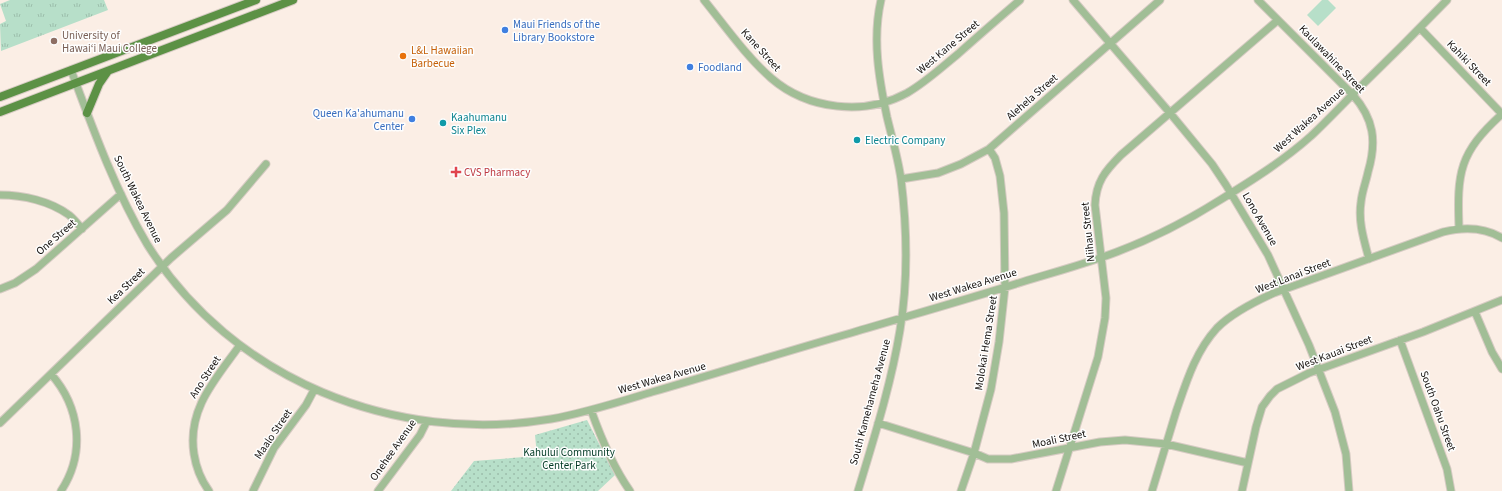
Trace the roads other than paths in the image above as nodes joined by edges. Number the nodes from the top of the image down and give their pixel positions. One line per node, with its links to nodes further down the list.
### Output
1 (256, 0): 13 (main road)
2 (293, 0): 14 (main road)
3 (704, 0): 18 (street, Kane Street)
4 (881, 0): 18 (street, South Kamehameha Avenue)
5 (1020, 0): 18 (street, West Kane Street)
6 (1073, 0): 12 (street, Lono Avenue)
7 (1160, 0): 12 (street, Alehela Street)
8 (1258, 0): 10 (street, Kaulawahine Street)
9 (1447, 0): 11 (street, West Wakea Avenue)
10 (1278, 20): 16 (street, Kaulawahine Street); 21 (street, Niihau Street)
11 (1420, 28): 16 (street, West Wakea Avenue); 22 (street, Kahiki Street)
12 (1110, 43): 21 (street, Lono Avenue); 23 (street, Alehela Street)
13 (71, 70): 15 (street, South Wakea Avenue); 17 (main road)
14 (109, 71): 15 (main road); 20 (main road)
15 (76, 83): 19 (main road); 20 (street, South Wakea Avenue)
16 (1353, 95): 26 (street, West Wakea Avenue); 33 (street, Kaulawahine Street)
17 (0, 97)
18 (884, 103): 25 (street, South Kamehameha Avenue)
19 (0, 112)
20 (87, 113): 27 (street, South Wakea Avenue)
21 (1170, 113): 26 (street, Lono Avenue); 32 (street, Niihau Street)
22 (1502, 114): 29 (street)
23 (989, 149): 25 (street, Alehela Street); 35 (street, Molokai Hema Street)
24 (266, 164): 34 (street, Kea Street)
25 (901, 179): 40 (street, South Kamehameha Avenue)
26 (1231, 193): 32 (street, West Wakea Avenue); 37 (street, Lono Avenue)
27 (121, 194): 30 (street, One Street); 34 (street, South Wakea Avenue)
28 (0, 195): 30 (street)
29 (1459, 228): 31 (street); 33 (street, West Lanai Street)
30 (82, 229): 36 (street, One Street)
31 (1502, 238)
32 (1102, 258): 35 (street, West Wakea Avenue); 52 (street, Niihau Street)
33 (1370, 259): 37 (street, West Lanai Street)
34 (162, 266): 42 (street, South Wakea Avenue); 45 (street, Kea Street)
35 (1005, 287): 40 (street, West Wakea Avenue); 53 (street, Molokai Hema Street)
36 (0, 289)
37 (1284, 290): 43 (street, Lono Avenue); 51 (street, West Lanai Street)
38 (1502, 300): 39 (street, West Kauai Street)
39 (1475, 312): 41 (street, West Kauai Street); 44 (street)
40 (901, 318): 47 (street, West Wakea Avenue); 50 (street, South Kamehameha Avenue)
41 (1400, 340): 43 (street, West Kauai Street); 66 (street, South Oahu Street)
42 (240, 345): 46 (street, South Wakea Avenue); 56 (street, Ano Street)
43 (1319, 370): 54 (street, West Kauai Street); 65 (street, Lono Avenue)
44 (1502, 370)
45 (51, 374): 49 (street, Kea Street); 55 (street)
46 (314, 390): 48 (street, South Wakea Avenue); 57 (street, Maalo Street)
47 (591, 410): 48 (street, West Wakea Avenue); 59 (street)
48 (427, 421): 58 (street, Onehee Avenue)
49 (0, 423)
50 (878, 423): 53 (street, Moali Street); 60 (street, South Kamehameha Avenue)
51 (1166, 444): 52 (street, Moali Street); 54 (street, Moali Street); 63 (street, West Lanai Street)
52 (1070, 449): 53 (street, Moali Street); 62 (street, Niihau Street)
53 (974, 453): 61 (street, Molokai Hema Street)
54 (1248, 463): 64 (street, West Kauai Street)
55 (62, 491)
56 (209, 491)
57 (253, 491)
58 (378, 491)
59 (630, 491)
60 (858, 491)
61 (961, 491)
62 (1056, 491)
63 (1152, 491)
64 (1242, 491)
65 (1349, 491)
66 (1451, 491)

